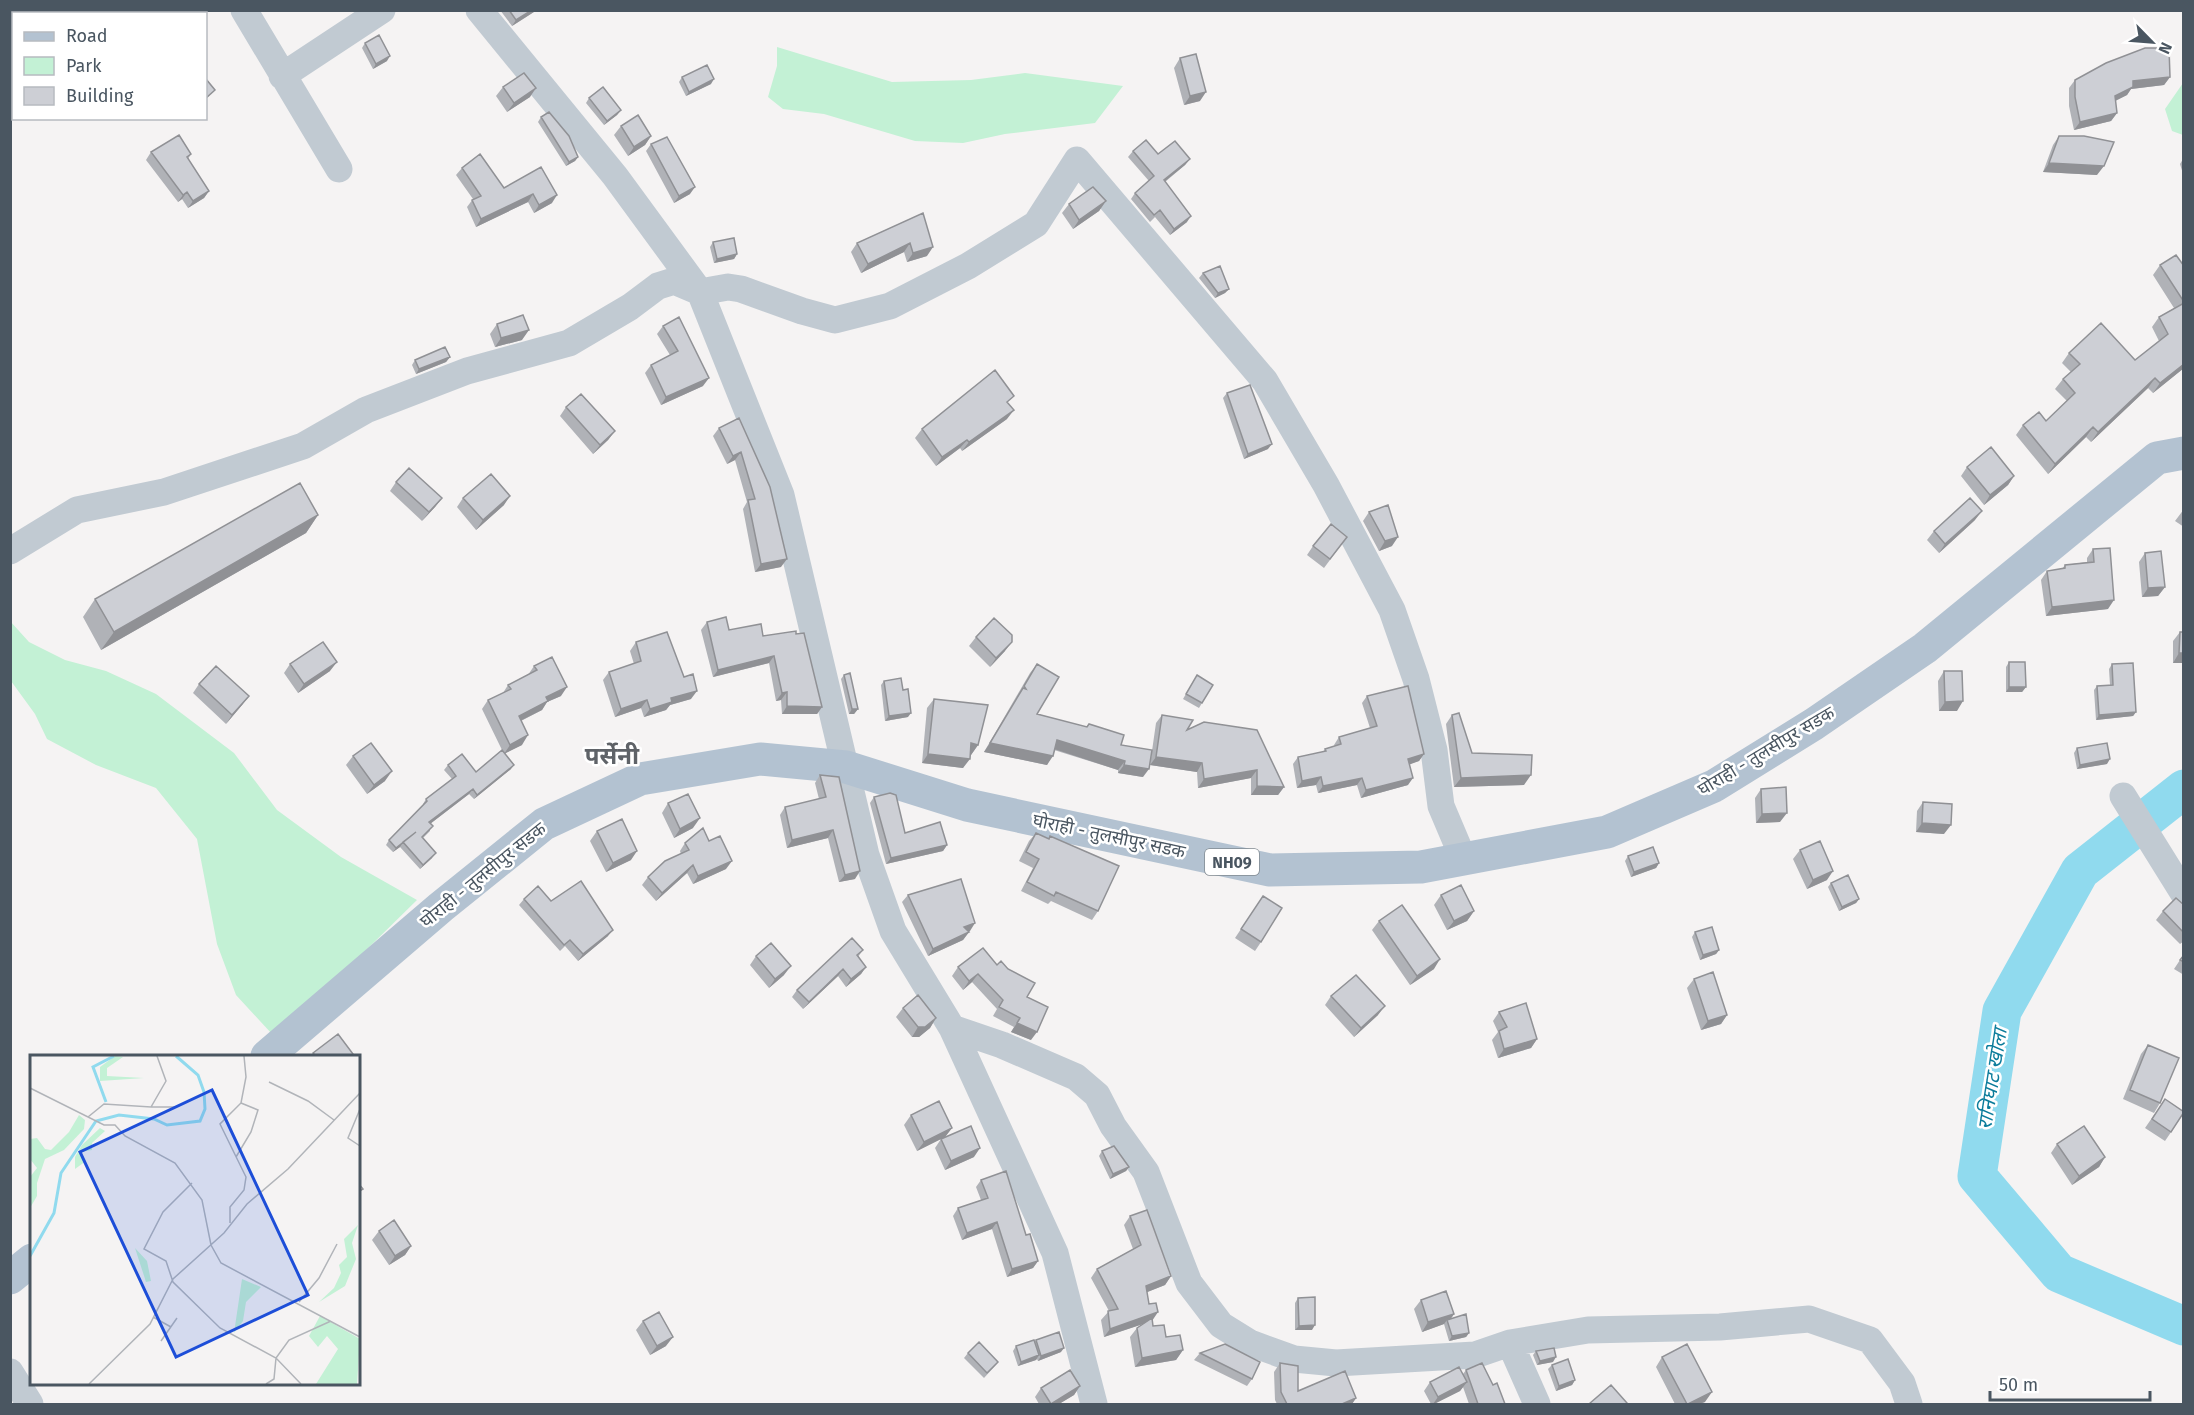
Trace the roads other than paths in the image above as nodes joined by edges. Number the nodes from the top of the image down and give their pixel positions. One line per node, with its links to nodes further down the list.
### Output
1 (244, 10): 4 (street)
2 (382, 10): 4 (street)
3 (479, 10): 6 (street)
4 (282, 76): 5 (street)
5 (339, 169)
6 (700, 292): 8 (street); 9 (street); 11 (street)
7 (2184, 453): 11 (main road, घोराही - तुलसीपुर सडक / NH09)
8 (10, 551)
9 (846, 767): 11 (main road, घोराही - तुलसीपुर सडक / NH09); 13 (street); 14 (main road, घोराही - तुलसीपुर सडक / NH09)
10 (2123, 796): 12 (street)
11 (1463, 858)
12 (2184, 894)
13 (952, 1028): 17 (street); 20 (street)
14 (268, 1055)
15 (30, 1262): 16 (main road)
16 (10, 1278)
17 (1510, 1343): 21 (street); 22 (street)
18 (10, 1372): 19 (street)
19 (30, 1404)
20 (1094, 1404)
21 (1537, 1404)
22 (1909, 1404)

